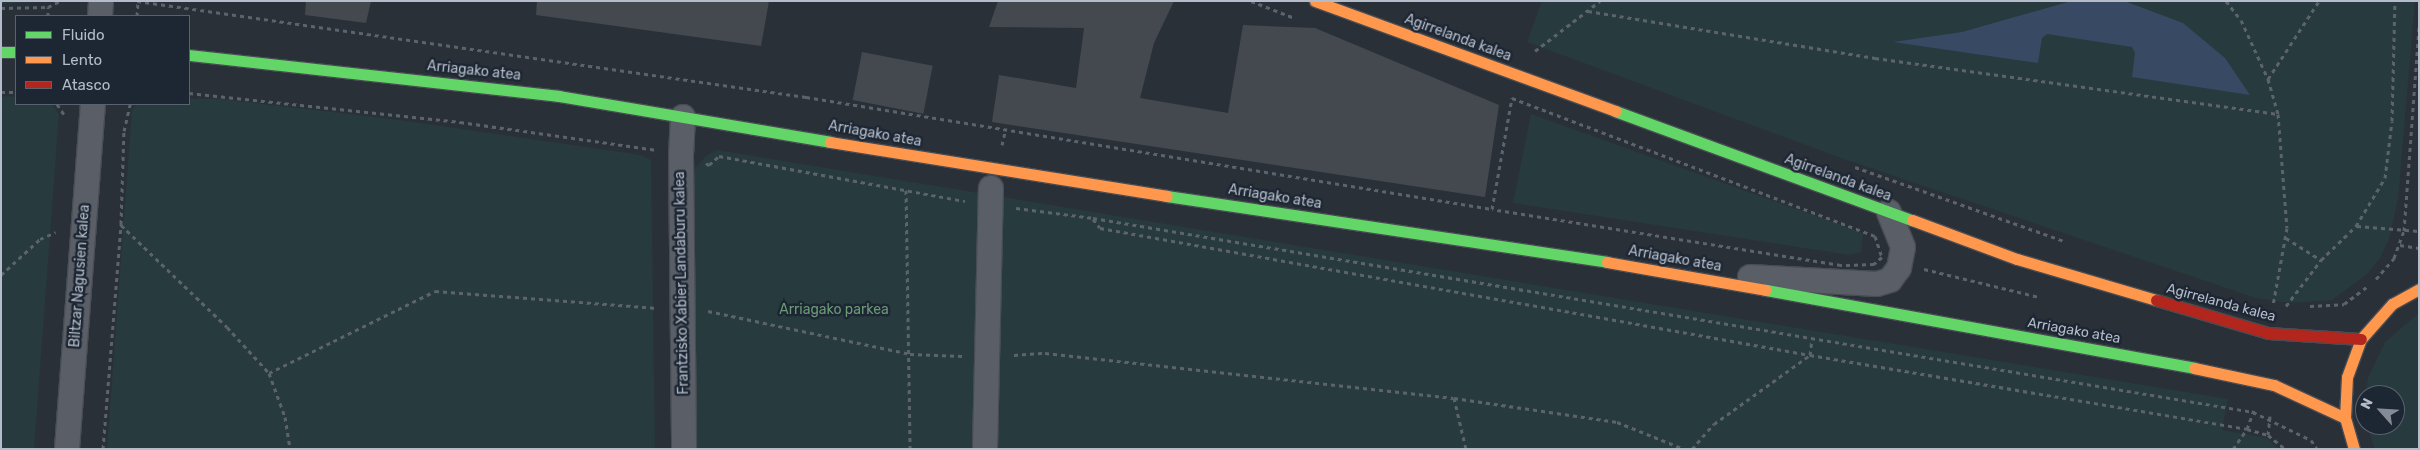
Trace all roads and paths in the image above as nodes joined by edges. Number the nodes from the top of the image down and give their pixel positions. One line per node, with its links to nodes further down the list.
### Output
1 (60, 1): 10 (path)
2 (101, 1): 13 (street)
3 (1315, 1): 19 (main road, Agirrelanda kalea)
4 (1600, 1): 11 (path)
5 (2226, 1): 20 (path)
6 (2319, 1): 20 (path)
7 (2394, 1): 38 (path)
8 (137, 2): 14 (path); 33 (path)
9 (1, 8): 10 (path)
10 (48, 8): 12 (path)
11 (1588, 11): 19 (path); 27 (path)
12 (48, 15)
13 (100, 15)
14 (137, 15)
15 (2419, 26): 39 (path)
16 (1, 52): 17 (main road)
17 (15, 52)
18 (190, 55): 28 (main road, Arriagako atea)
19 (1521, 78): 35 (main road, Agirrelanda kalea)
20 (2268, 79): 27 (path)
21 (1, 92): 22 (path)
22 (15, 92)
23 (190, 93): 30 (path)
24 (58, 105): 29 (path)
25 (93, 105): 68 (street, Biltzar Nagusien kalea)
26 (130, 105): 37 (path)
27 (2278, 114): 42 (path)
28 (683, 117): 30 (street, Frantzisko Xabier Landaburu kalea); 48 (main road, Arriagako atea)
29 (70, 124)
30 (681, 154): 31 (path); 71 (street, Frantzisko Xabier Landaburu kalea)
31 (906, 190): 32 (path); 59 (path)
32 (990, 196): 36 (path); 61 (street)
33 (1492, 209): 45 (path); 47 (path)
34 (1088, 210): 36 (path)
35 (1889, 212): 48 (street); 56 (main road, Agirrelanda kalea)
36 (1093, 218): 57 (path); 60 (path)
37 (121, 224): 62 (path); 69 (path)
38 (2356, 226): 39 (path); 46 (path)
39 (2404, 230): 40 (path); 43 (path)
40 (2419, 231)
41 (56, 232): 49 (path)
42 (2286, 238): 46 (path); 52 (path)
43 (2400, 245): 44 (path); 51 (path)
44 (2419, 248)
45 (1882, 257)
46 (2321, 260): 52 (path)
47 (1841, 265)
48 (1670, 273): 63 (main road, Arriagako atea)
49 (1, 275)
50 (2416, 285): 58 (main road)
51 (2304, 306)
52 (2285, 307): 53 (path); 56 (path)
53 (2294, 307)
54 (660, 309): 62 (path)
55 (702, 310): 59 (path)
56 (2282, 334): 58 (main road, Agirrelanda kalea)
57 (1812, 338): 60 (path); 65 (path)
58 (2361, 339): 66 (main road)
59 (910, 354): 61 (path); 72 (path)
60 (1810, 355): 67 (path); 76 (path)
61 (985, 357): 64 (path); 73 (street)
62 (268, 373): 70 (path)
63 (2274, 385): 65 (path); 66 (main road, Arriagako atea)
64 (1454, 398): 74 (path); 75 (path)
65 (2270, 418): 67 (path); 78 (path)
66 (2345, 418): 79 (main road)
67 (2268, 435): 77 (path)
68 (67, 449)
69 (103, 449)
70 (290, 449)
71 (684, 449)
72 (910, 449)
73 (986, 449)
74 (1466, 449)
75 (1684, 449)
76 (1692, 449)
77 (2285, 449)
78 (2317, 449)
79 (2354, 449)

